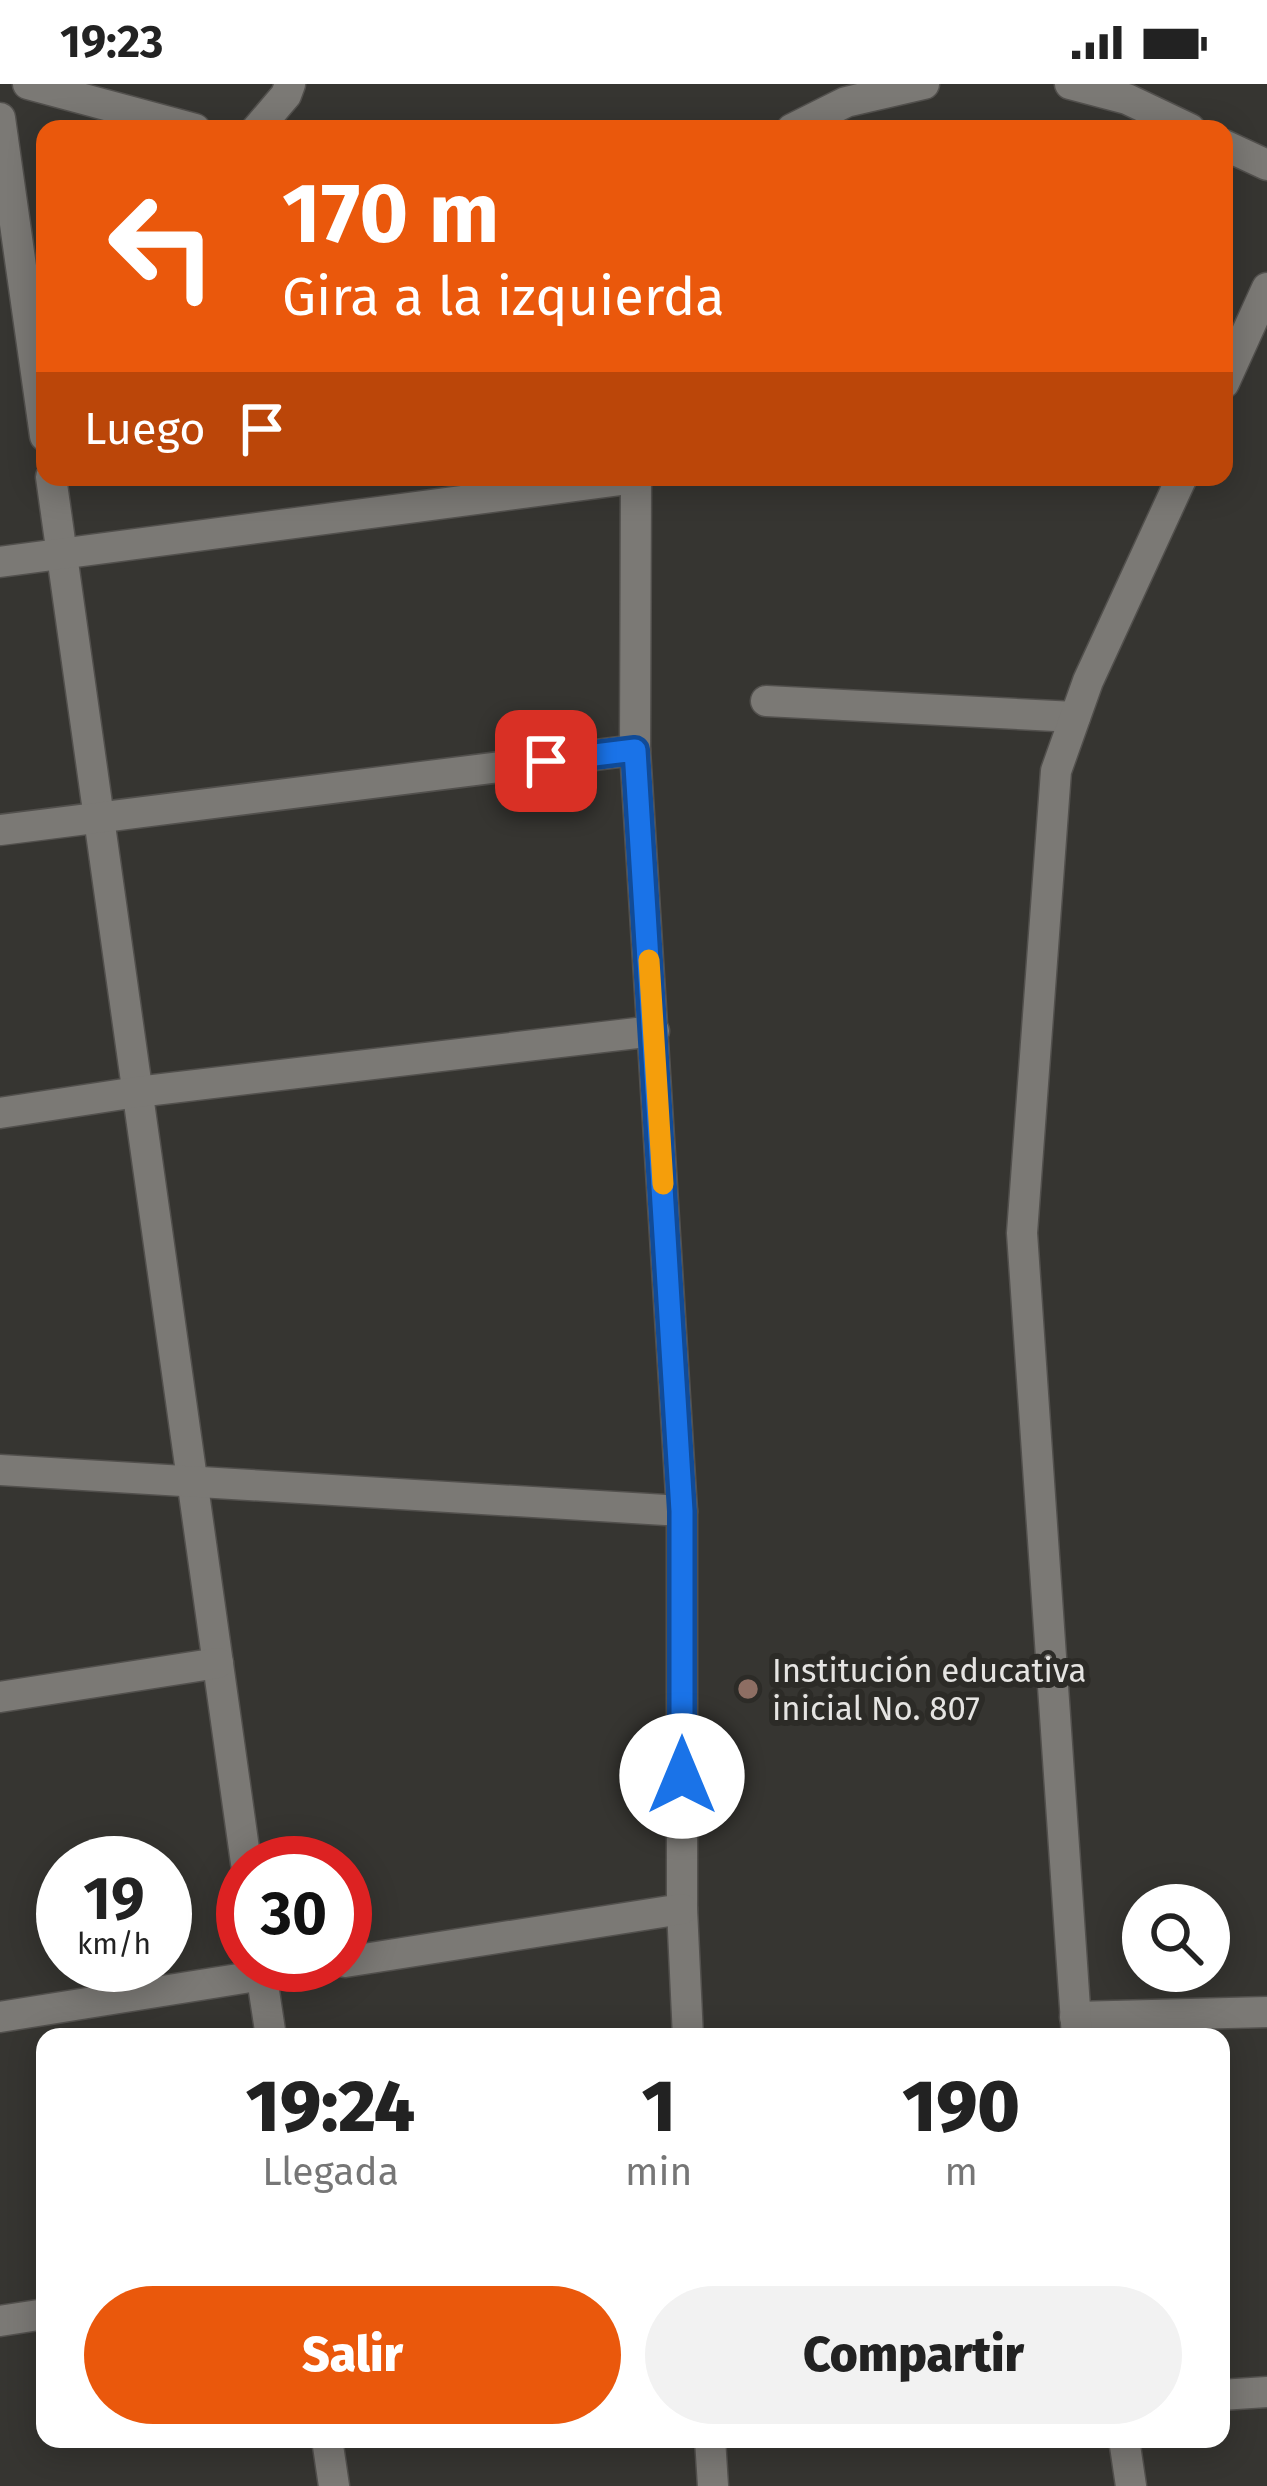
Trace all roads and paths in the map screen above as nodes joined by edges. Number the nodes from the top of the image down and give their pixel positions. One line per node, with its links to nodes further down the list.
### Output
1 (28, 84): 6 (street)
2 (290, 84): 7 (street)
3 (924, 84): 8 (street)
4 (1070, 84): 9 (street)
5 (0, 118): 12 (street)
6 (162, 120)
7 (264, 120)
8 (810, 120)
9 (1171, 120)
10 (1233, 149): 11 (street)
11 (1267, 166)
12 (23, 287): 15 (street)
13 (1267, 288): 14 (street)
14 (1233, 363)
15 (36, 375)
16 (52, 486): 20 (street)
17 (569, 486): 20 (street)
18 (636, 486): 24 (street)
19 (1178, 486): 23 (street)
20 (62, 554): 21 (street); 25 (street)
21 (0, 562)
22 (766, 701): 23 (street)
23 (1075, 718): 42 (street)
24 (635, 750): 25 (street); 27 (street)
25 (98, 816): 26 (street); 28 (street)
26 (0, 830)
27 (654, 1031): 28 (street); 32 (street)
28 (137, 1092): 29 (street); 31 (street)
29 (0, 1113)
30 (0, 1470): 31 (street)
31 (192, 1482): 32 (street); 33 (street)
32 (682, 1511): 36 (street)
33 (218, 1663): 34 (street); 35 (street)
34 (0, 1696)
35 (242, 1836)
36 (682, 1909): 37 (street); 44 (street)
37 (372, 1958)
38 (216, 1978): 41 (street)
39 (264, 1992): 43 (street)
40 (1267, 2012): 42 (street)
41 (0, 2017)
42 (1076, 2027)
43 (270, 2028)
44 (688, 2028)
45 (36, 2315): 46 (street)
46 (0, 2321)
47 (1267, 2392): 48 (street)
48 (1230, 2394)
49 (328, 2448): 52 (street)
50 (711, 2448): 53 (street)
51 (1125, 2448): 54 (street)
52 (334, 2486)
53 (713, 2486)
54 (1131, 2486)

